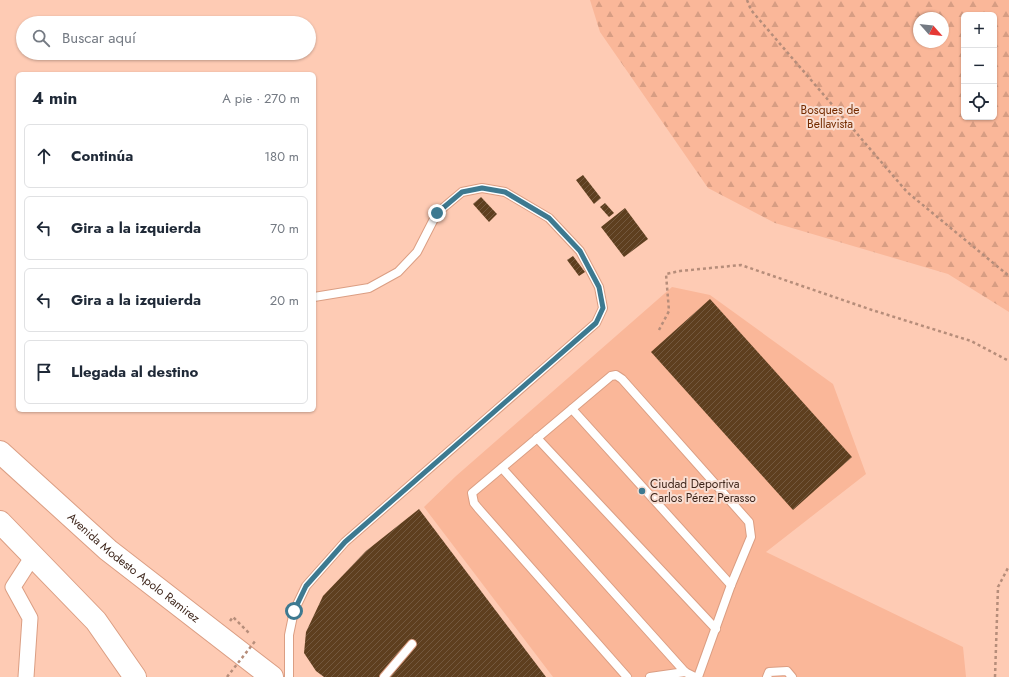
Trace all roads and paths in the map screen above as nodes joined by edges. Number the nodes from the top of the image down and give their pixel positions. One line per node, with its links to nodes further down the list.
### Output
1 (747, 0): 2 (path)
2 (1009, 276)
3 (316, 296): 22 (lane)
4 (659, 330): 5 (path)
5 (1009, 361)
6 (572, 409): 7 (lane); 13 (lane); 13 (lane)
7 (537, 438): 9 (lane); 15 (lane)
8 (0, 452): 21 (main road, Avenida Modesto Apolo Ramirez)
9 (502, 468): 17 (lane); 24 (lane)
10 (0, 522): 11 (main road)
11 (33, 556): 18 (street); 19 (main road)
12 (1009, 566): 30 (path)
13 (731, 585): 15 (lane)
14 (233, 617): 20 (path, bridge)
15 (716, 629): 27 (lane)
16 (412, 644): 23 (lane)
17 (685, 672): 25 (lane); 26 (lane)
18 (26, 677)
19 (135, 677)
20 (227, 677)
21 (272, 677)
22 (289, 677)
23 (384, 677)
24 (627, 677)
25 (650, 677)
26 (694, 677)
27 (698, 677)
28 (767, 677): 29 (lane)
29 (792, 677)
30 (995, 677)

